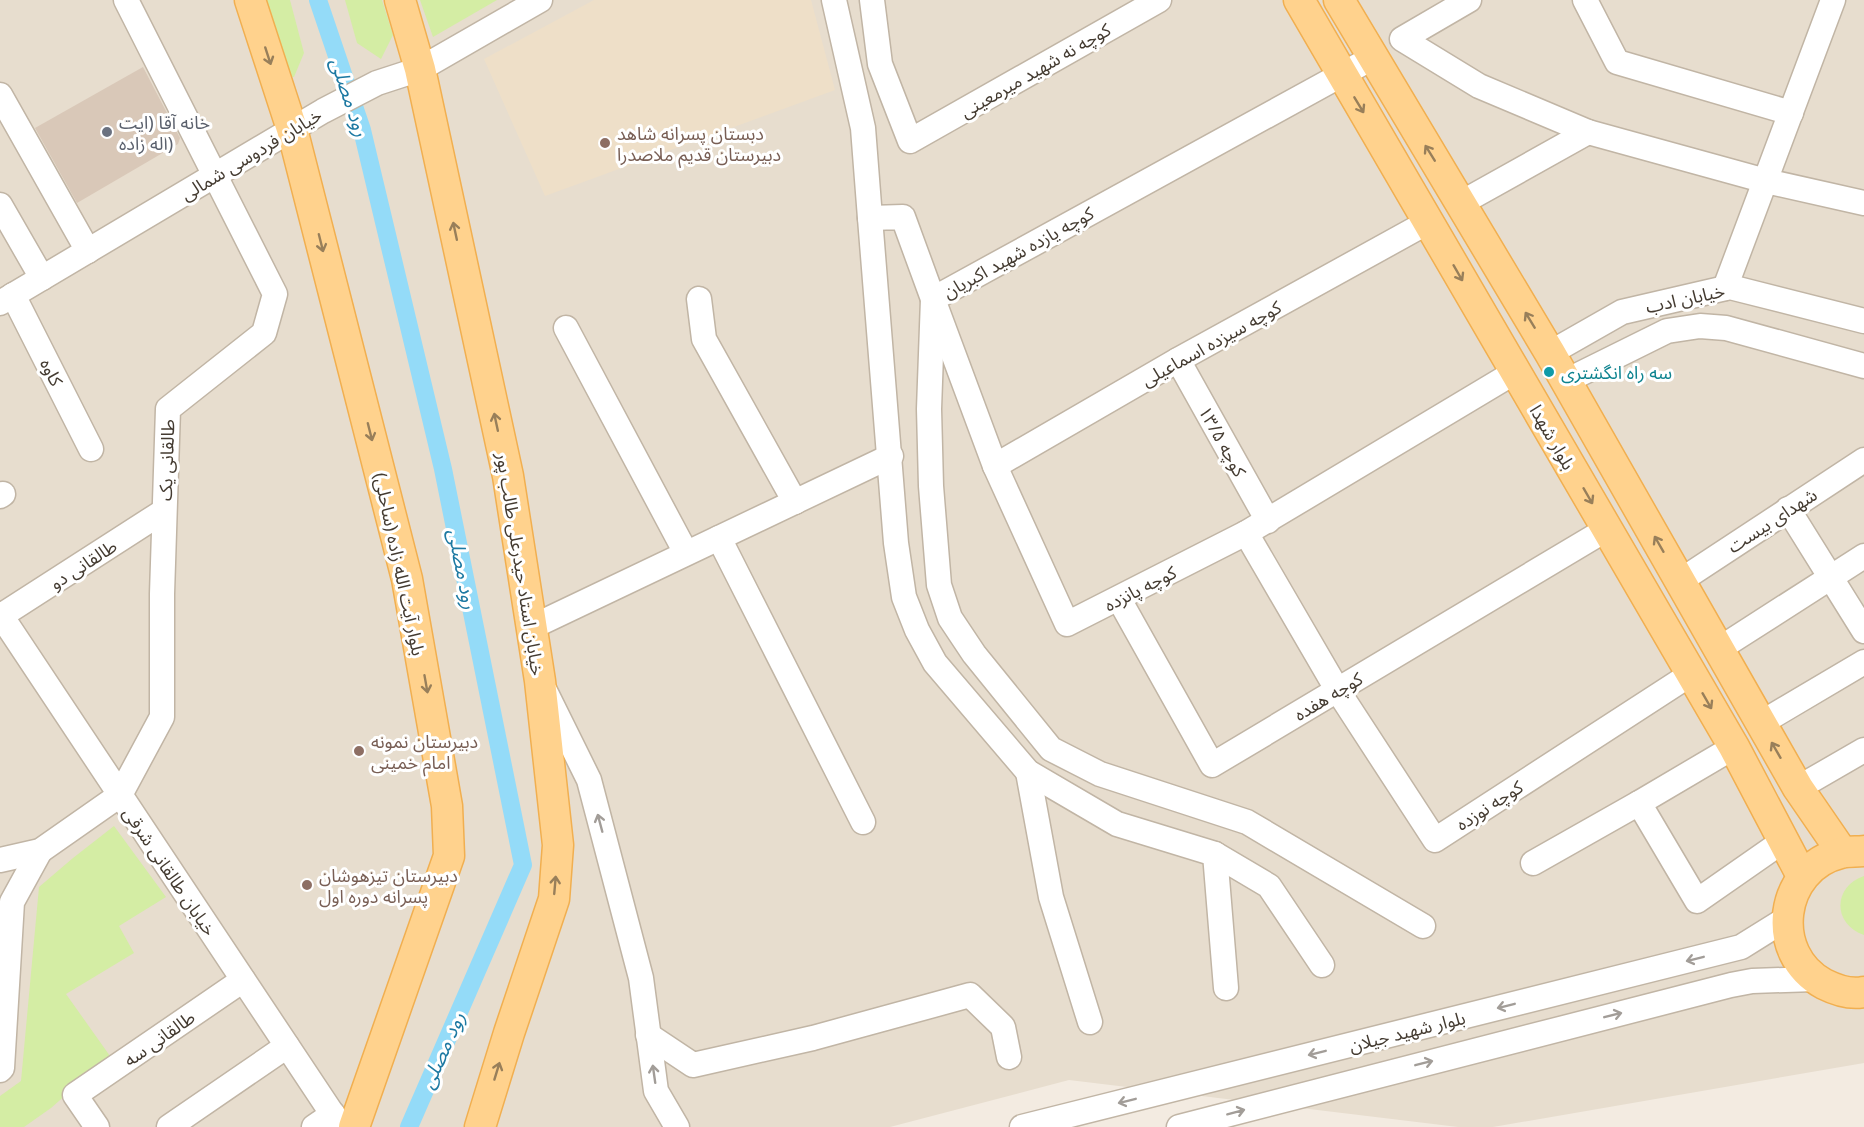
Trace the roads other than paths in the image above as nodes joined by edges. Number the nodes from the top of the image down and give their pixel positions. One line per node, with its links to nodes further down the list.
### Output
1 (126, 0): 20 (street, طالقانی یک)
2 (250, 0): 18 (main road, بلوار آیت الله زاده (ساحلی), one-way to 18)
3 (400, 0): 14 (main road, خیابان استاد حیدرعلی طالب پور)
4 (540, 0): 14 (street, خیابان فردوسی شمالی)
5 (834, 0): 25 (street)
6 (872, 0): 7 (street, کوچه نه شهید میرمعینی)
7 (1159, 0)
8 (1299, 0): 15 (main road, بلوار شهدا)
9 (1339, 0): 13 (main road)
10 (1469, 0): 19 (street)
11 (1585, 0): 17 (street)
12 (1833, 0): 17 (street)
13 (1372, 58): 15 (street, کوچه یازده شهید اکبریان); 23 (main road, one-way to 13)
14 (420, 69): 18 (street, خیابان فردوسی شمالی); 57 (main road, خیابان استاد حیدرعلی طالب پور, one-way to 14)
15 (1342, 76): 26 (main road, بلوار شهدا, one-way to 26); 32 (street, کوچه یازده شهید اکبریان)
16 (0, 95): 27 (street)
17 (1791, 113): 21 (street)
18 (292, 129): 20 (street, خیابان فردوسی شمالی); 94 (main road, بلوار آیت الله زاده (ساحلی), one-way to 94)
19 (1588, 132): 21 (street); 23 (street)
20 (214, 176): 27 (street, خیابان فردوسی شمالی); 46 (street, طالقانی یک)
21 (1766, 181): 22 (street); 29 (street)
22 (1864, 203)
23 (1461, 204): 35 (main road, one-way to 23)
24 (0, 205): 28 (street)
25 (870, 218): 32 (street, کوچه یازده شهید اکبریان); 41 (street)
26 (1428, 222): 36 (street, کوچه سیزده اسماعیلی); 38 (main road, بلوار شهدا, one-way to 38)
27 (88, 251): 28 (street, خیابان فردوسی شمالی)
28 (42, 278): 30 (street, خیابان فردوسی شمالی)
29 (1725, 288): 33 (street, خیابان ادب); 35 (street, خیابان ادب)
30 (7, 299): 40 (street, کاوه)
31 (699, 299): 44 (street)
32 (933, 299): 42 (street, کوچه پانزده); 81 (street)
33 (1864, 321)
34 (566, 328): 51 (street)
35 (1550, 353): 39 (main road)
36 (1178, 360): 42 (street, کوچه سیزده اسماعیلی); 47 (street, کوچه ۱۳/۵)
37 (1864, 366): 39 (street, خیابان ادب)
38 (1515, 372): 47 (street, کوچه پانزده); 48 (main road, بلوار شهدا, one-way to 48)
39 (1566, 381): 54 (main road, one-way to 39)
40 (91, 449)
41 (891, 456): 44 (street); 67 (street)
42 (995, 466): 55 (street, کوچه پانزده)
43 (1861, 468): 45 (street, شهدای بیست)
44 (795, 502): 50 (street)
45 (1788, 509): 53 (street); 54 (street, شهدای بیست)
46 (164, 511): 56 (street, طالقانی دو); 69 (street, طالقانی یک)
47 (1268, 521): 49 (street, کوچه پانزده)
48 (1607, 529): 61 (main road, بلوار شهدا); 63 (street, کوچه هفده)
49 (1246, 533): 55 (street, کوچه پانزده); 63 (street)
50 (719, 538): 51 (street); 72 (street)
51 (686, 554): 57 (street)
52 (1864, 556): 53 (street)
53 (1831, 577): 58 (street); 59 (street)
54 (1680, 580): 59 (main road)
55 (1119, 599): 63 (street, کوچه هفده)
56 (1, 615): 69 (street, خیابان طالقانی شرقی)
57 (532, 627): 62 (main road, خیابان استاد حیدرعلی طالب پور)
58 (1864, 631)
59 (1719, 649): 64 (main road)
60 (1864, 662): 64 (street)
61 (1691, 674): 63 (street, کوچه نوزده); 65 (main road, بلوار شهدا, one-way to 65)
62 (540, 681): 90 (street, one-way to 62); 97 (main road, خیابان استاد حیدرعلی طالب پور, one-way to 62)
63 (1338, 691)
64 (1761, 723): 68 (main road, one-way to 64)
65 (1734, 747): 70 (street); 73 (main road, بلوار شهدا)
66 (1864, 750): 68 (street)
67 (1028, 772): 76 (street); 89 (street)
68 (1798, 788): 71 (main road)
69 (120, 795): 74 (street); 85 (street, خیابان طالقانی شرقی)
70 (1639, 803): 73 (street); 78 (street)
71 (1816, 816): 73 (main road); 75 (main road)
72 (863, 822)
73 (1783, 841): 79 (main road, بلوار شهدا)
74 (40, 851): 77 (street); 93 (street)
75 (1853, 852): 79 (main road)
76 (1215, 854): 83 (street); 87 (street)
77 (0, 860)
78 (1533, 863)
79 (1802, 876): 80 (main road)
80 (1786, 919): 82 (street, بلوار شهید جیلان); 84 (main road)
81 (1423, 926)
82 (1741, 947): 86 (street); 99 (street, بلوار شهید جیلان, one-way to 99)
83 (1322, 965)
84 (1815, 979): 86 (street, بلوار شهید جیلان); 88 (main road)
85 (243, 980): 91 (street, خیابان طالقانی شرقی); 95 (street, طالقانی سه)
86 (1752, 981): 100 (street, بلوار شهید جیلان, one-way to 86)
87 (1226, 988)
88 (1864, 992)
89 (1090, 1022)
90 (648, 1035): 92 (street); 98 (street, one-way to 90)
91 (287, 1046): 94 (street, خیابان طالقانی شرقی); 96 (street)
92 (1009, 1057)
93 (0, 1070)
94 (335, 1124)
95 (97, 1127)
96 (169, 1127)
97 (480, 1127)
98 (677, 1127)
99 (1022, 1127)
100 (1179, 1127)

